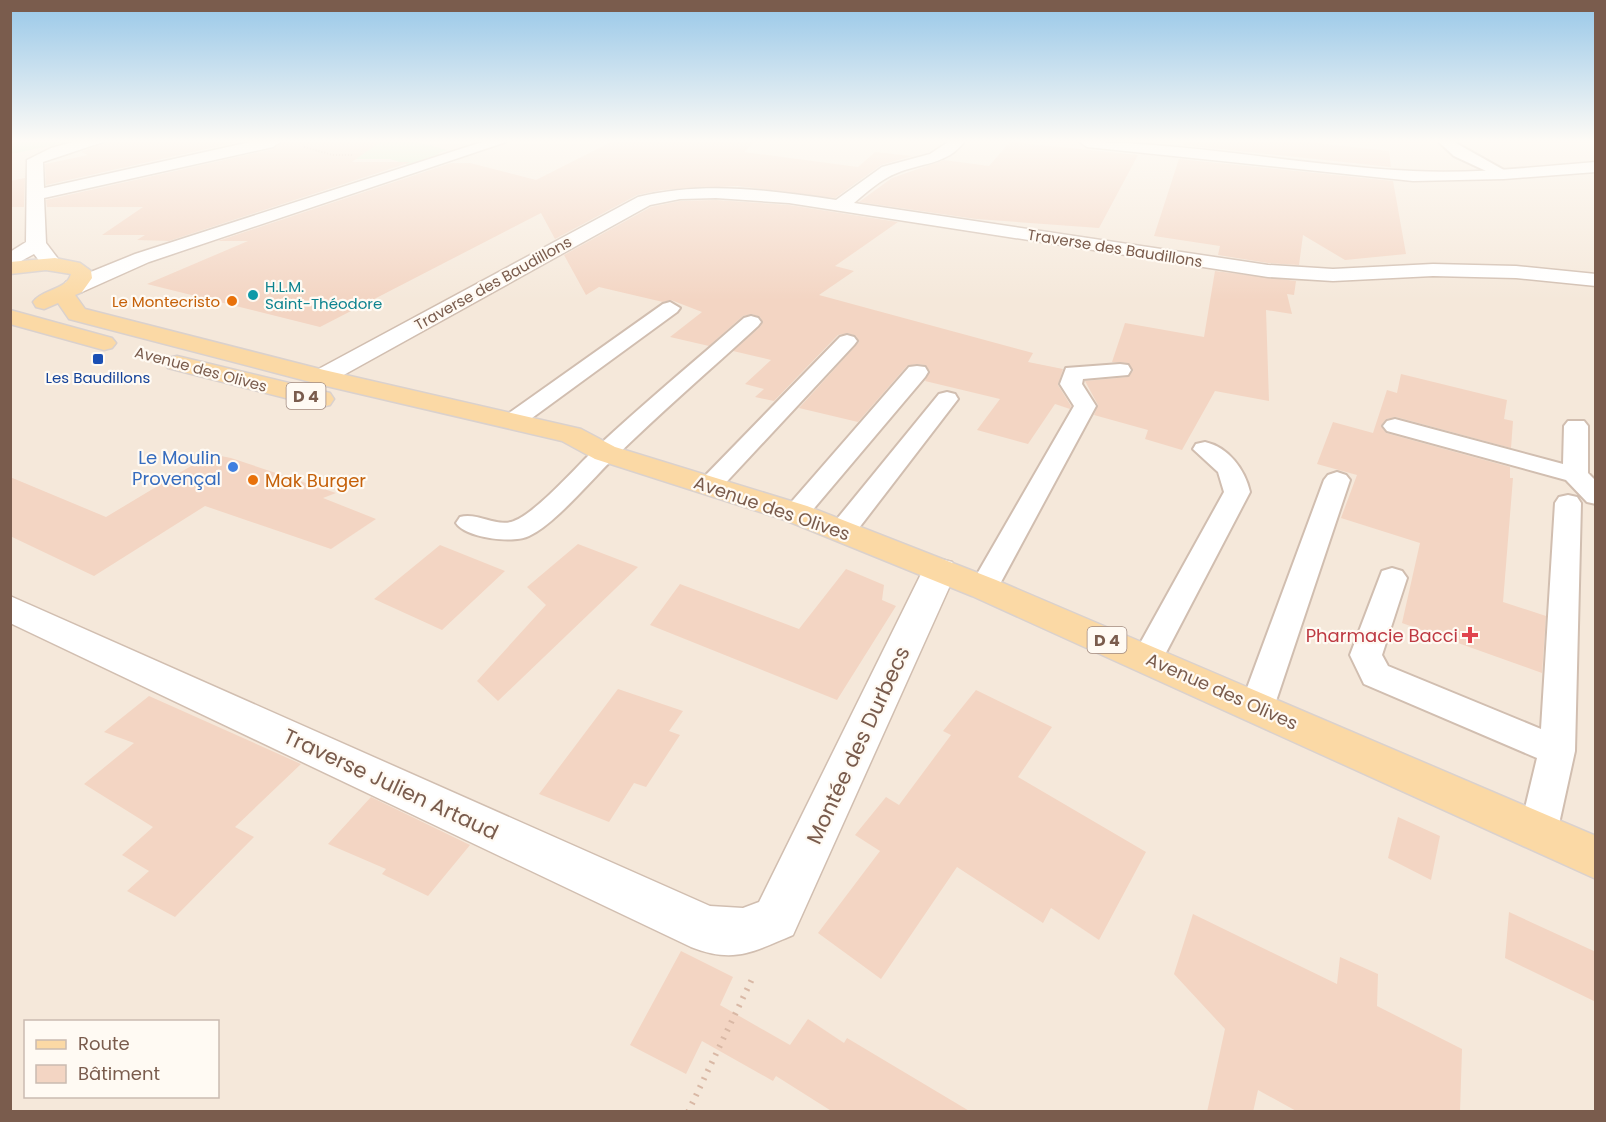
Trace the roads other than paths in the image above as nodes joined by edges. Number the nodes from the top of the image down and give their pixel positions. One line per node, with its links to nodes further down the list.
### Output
1 (338, 194): 8 (street)
2 (666, 194): 21 (street, Traverse des Baudillons)
3 (739, 194): 6 (street, Traverse des Baudillons)
4 (855, 194): 6 (street)
5 (35, 195): 7 (street)
6 (840, 205): 12 (street, Traverse des Baudillons)
7 (36, 244): 9 (street); 10 (street)
8 (142, 258): 10 (street); 13 (street)
9 (10, 261)
10 (62, 265): 11 (main road); 13 (main road)
11 (10, 268)
12 (1596, 280)
13 (69, 290): 14 (main road); 21 (main road, Avenue des Olives / D 4)
14 (10, 311)
15 (677, 312): 23 (lane)
16 (10, 317): 27 (main road, Avenue des Olives / D 4)
17 (752, 322): 27 (lane)
18 (847, 341): 30 (lane)
19 (1120, 370): 37 (lane)
20 (916, 372): 32 (lane)
21 (322, 377): 23 (main road, Avenue des Olives / D 4)
22 (947, 399): 34 (lane)
23 (523, 424): 27 (main road, Avenue des Olives / D 4)
24 (1395, 426): 28 (lane)
25 (1576, 426): 28 (lane)
26 (1205, 449): 39 (lane)
27 (605, 453): 30 (main road, Avenue des Olives / D 4); 33 (lane)
28 (1575, 475): 31 (lane)
29 (1337, 480): 40 (lane)
30 (709, 486): 32 (main road, Avenue des Olives / D 4)
31 (1582, 499): 41 (lane)
32 (796, 513): 34 (main road, Avenue des Olives / D 4)
33 (470, 523)
34 (842, 531): 35 (main road, Avenue des Olives / D 4)
35 (940, 570): 37 (main road, Avenue des Olives / D 4); 44 (street, Montée des Durbecs)
36 (1392, 578): 41 (lane)
37 (984, 588): 39 (main road, Avenue des Olives / D 4)
38 (10, 608): 44 (street, Traverse Julien Artaud)
39 (1148, 658): 40 (main road, Avenue des Olives / D 4)
40 (1257, 707): 42 (main road, Avenue des Olives / D 4)
41 (1557, 751): 42 (lane)
42 (1538, 833): 43 (main road, Avenue des Olives / D 4)
43 (1596, 858)
44 (776, 919)

